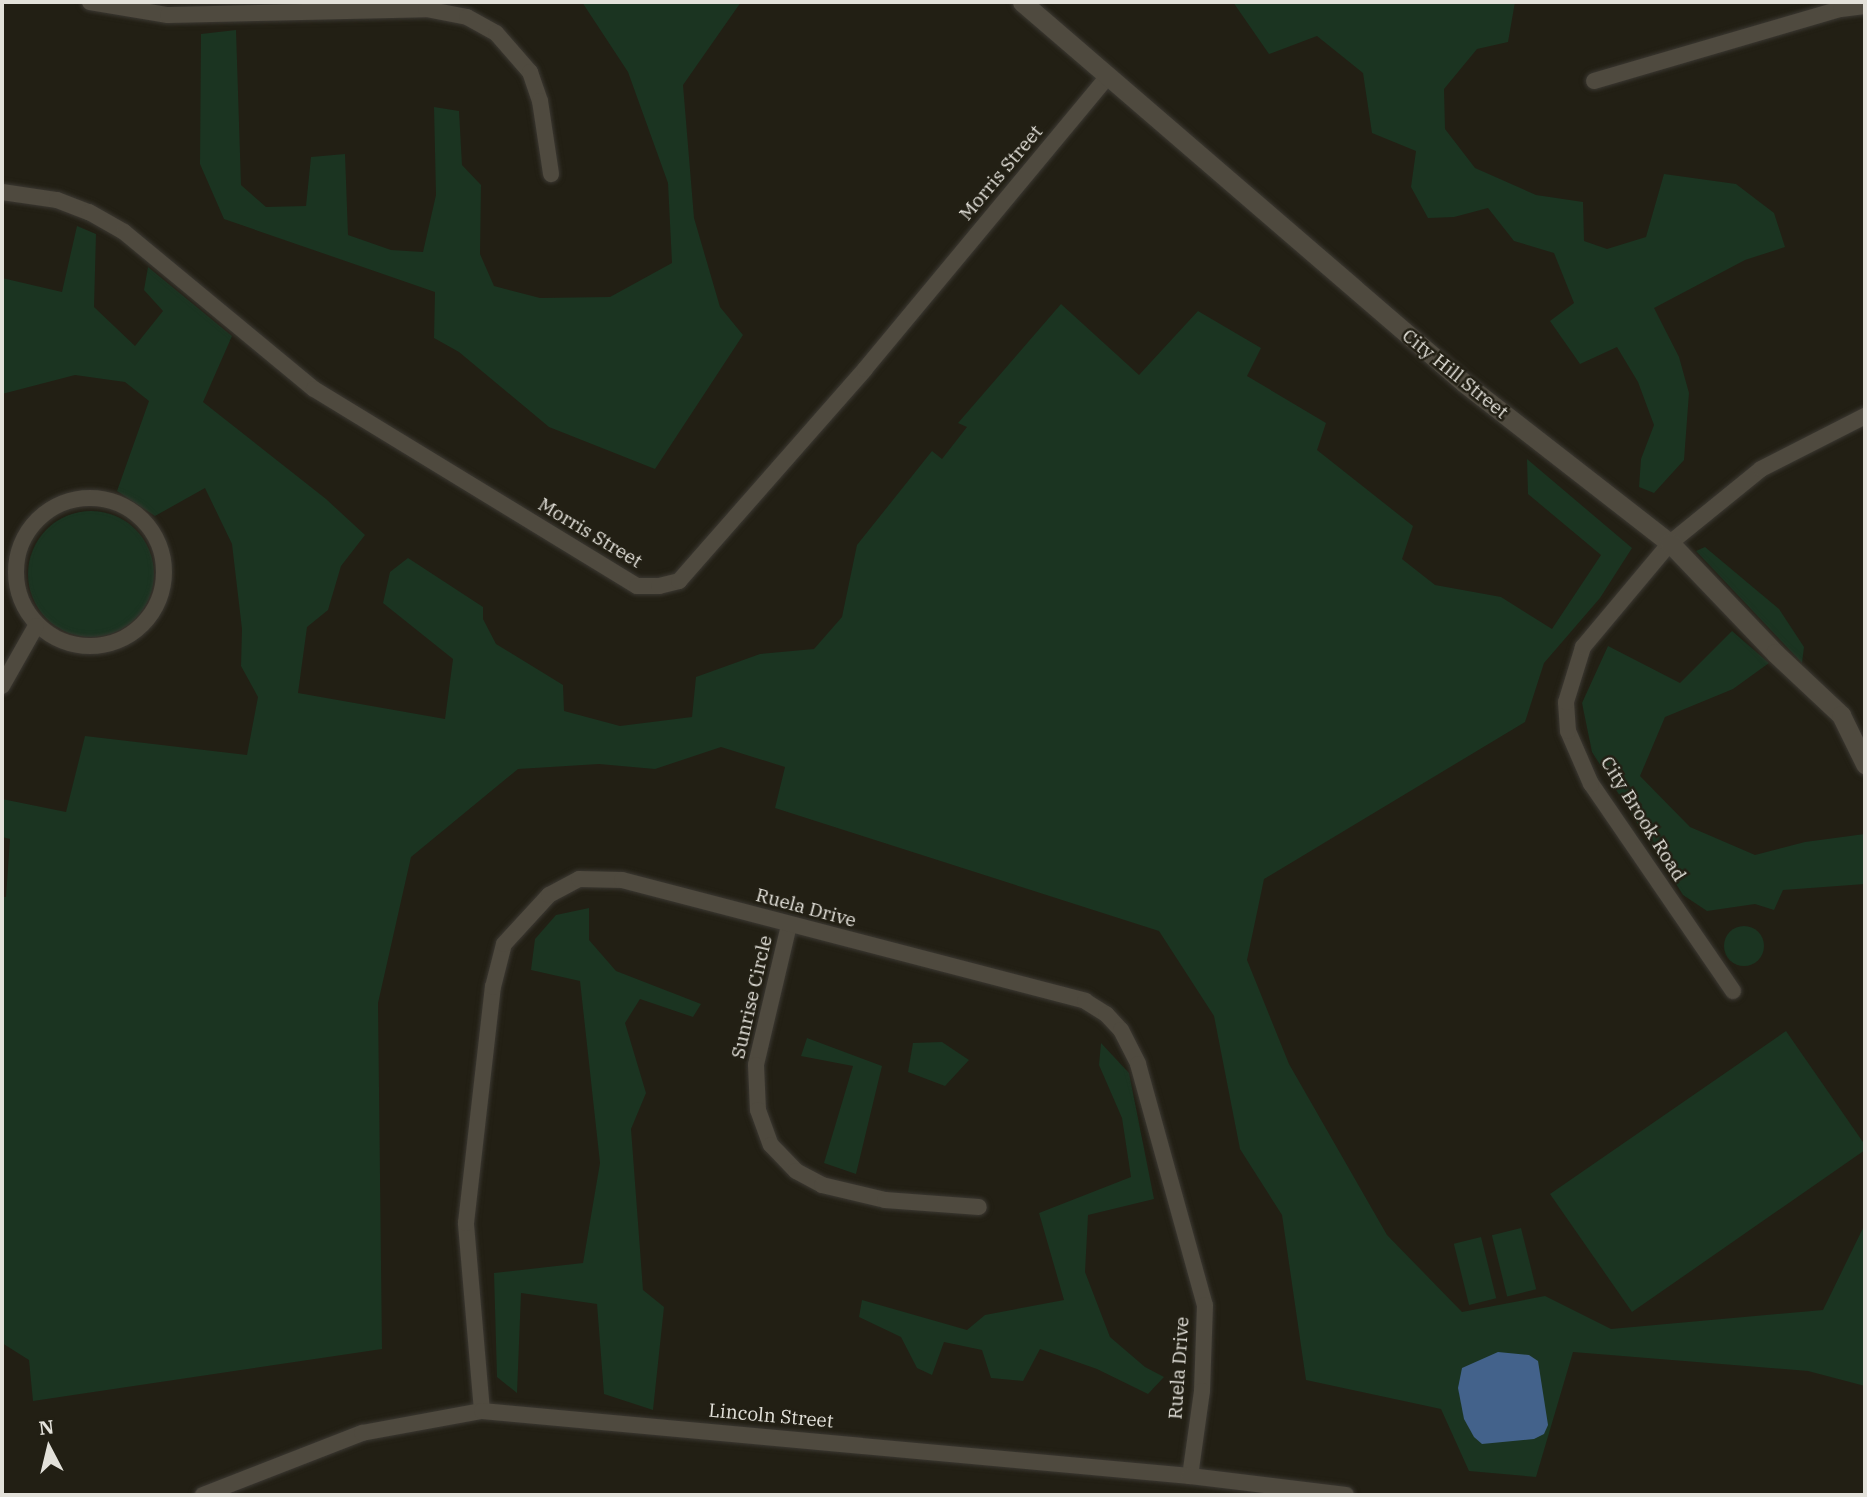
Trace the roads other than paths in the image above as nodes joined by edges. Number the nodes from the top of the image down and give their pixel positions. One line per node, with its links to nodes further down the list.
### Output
1 (90, 2): 6 (street)
2 (1022, 2): 4 (street, City Hill Street)
3 (1865, 6): 5 (street)
4 (1107, 78): 7 (street, Morris Street); 9 (street, City Hill Street)
5 (1594, 81)
6 (551, 174)
7 (2, 192)
8 (1865, 416): 9 (street, City Brook Road)
9 (1671, 543): 12 (street, City Hill Street); 14 (street, City Brook Road)
10 (36, 626): 10 (street); 11 (street)
11 (2, 686)
12 (1865, 764)
13 (789, 925): 15 (street, Sunrise Circle); 16 (street, Ruela Drive); 17 (street, Ruela Drive)
14 (1733, 991)
15 (979, 1207)
16 (482, 1411): 17 (street, Lincoln Street); 18 (street, Lincoln Street)
17 (1190, 1476): 19 (street, Lincoln Street)
18 (203, 1495)
19 (1346, 1495)

